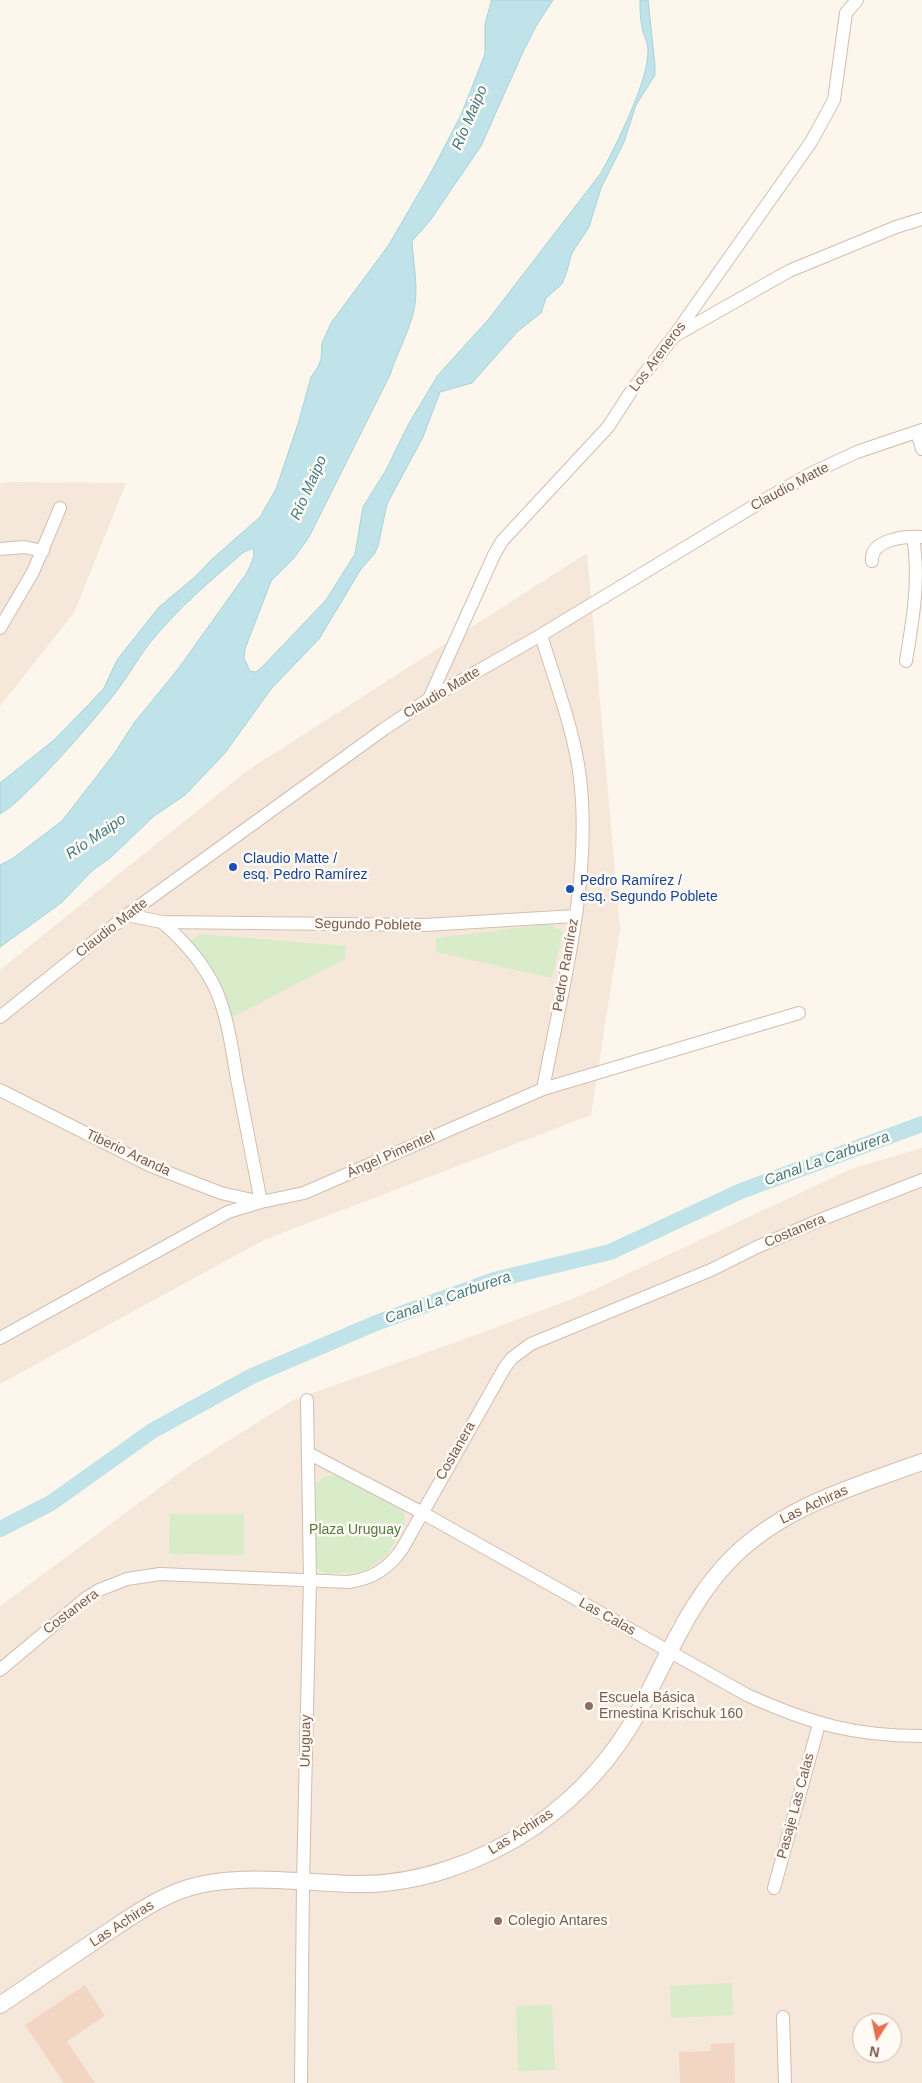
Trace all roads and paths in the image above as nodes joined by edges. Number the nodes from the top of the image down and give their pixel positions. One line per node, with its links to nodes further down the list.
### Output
1 (856, 0): 3 (street, Los Areneros)
2 (922, 219): 3 (street)
3 (674, 336): 14 (street, Los Areneros)
4 (919, 431): 5 (street); 12 (street, Claudio Matte)
5 (922, 449)
6 (60, 508): 9 (street)
7 (918, 537): 10 (street); 13 (street)
8 (0, 550): 9 (street)
9 (43, 551): 11 (street)
10 (872, 561)
11 (0, 628)
12 (540, 635): 14 (street, Claudio Matte); 16 (street, Pedro Ramírez)
13 (906, 661)
14 (429, 700): 15 (street, Claudio Matte)
15 (127, 915): 17 (street, Segundo Poblete); 19 (street, Claudio Matte)
16 (575, 916): 17 (street, Segundo Poblete); 20 (street, Pedro Ramírez)
17 (162, 922): 23 (street)
18 (799, 1013): 20 (street, Ángel Pimentel)
19 (0, 1017)
20 (543, 1089): 23 (street, Ángel Pimentel)
21 (0, 1090): 23 (street, Tiberio Aranda)
22 (922, 1180): 28 (street, Costanera)
23 (261, 1202): 24 (street, Ángel Pimentel)
24 (0, 1338)
25 (307, 1400): 26 (street, Uruguay)
26 (308, 1453): 28 (street, Las Calas); 29 (street, Uruguay)
27 (922, 1462): 30 (street, Las Achiras)
28 (421, 1512): 29 (street, Costanera); 30 (street, Las Calas)
29 (310, 1580): 31 (street, Costanera); 34 (street, Uruguay)
30 (669, 1652): 32 (street, Las Calas); 34 (street, Las Achiras)
31 (0, 1670)
32 (819, 1724): 33 (street, Las Calas); 35 (street, Pasaje Las Calas)
33 (922, 1736)
34 (303, 1881): 36 (street, Las Achiras); 38 (street, Uruguay)
35 (774, 1888)
36 (0, 2005)
37 (783, 2017): 39 (street)
38 (301, 2083)
39 (785, 2083)

